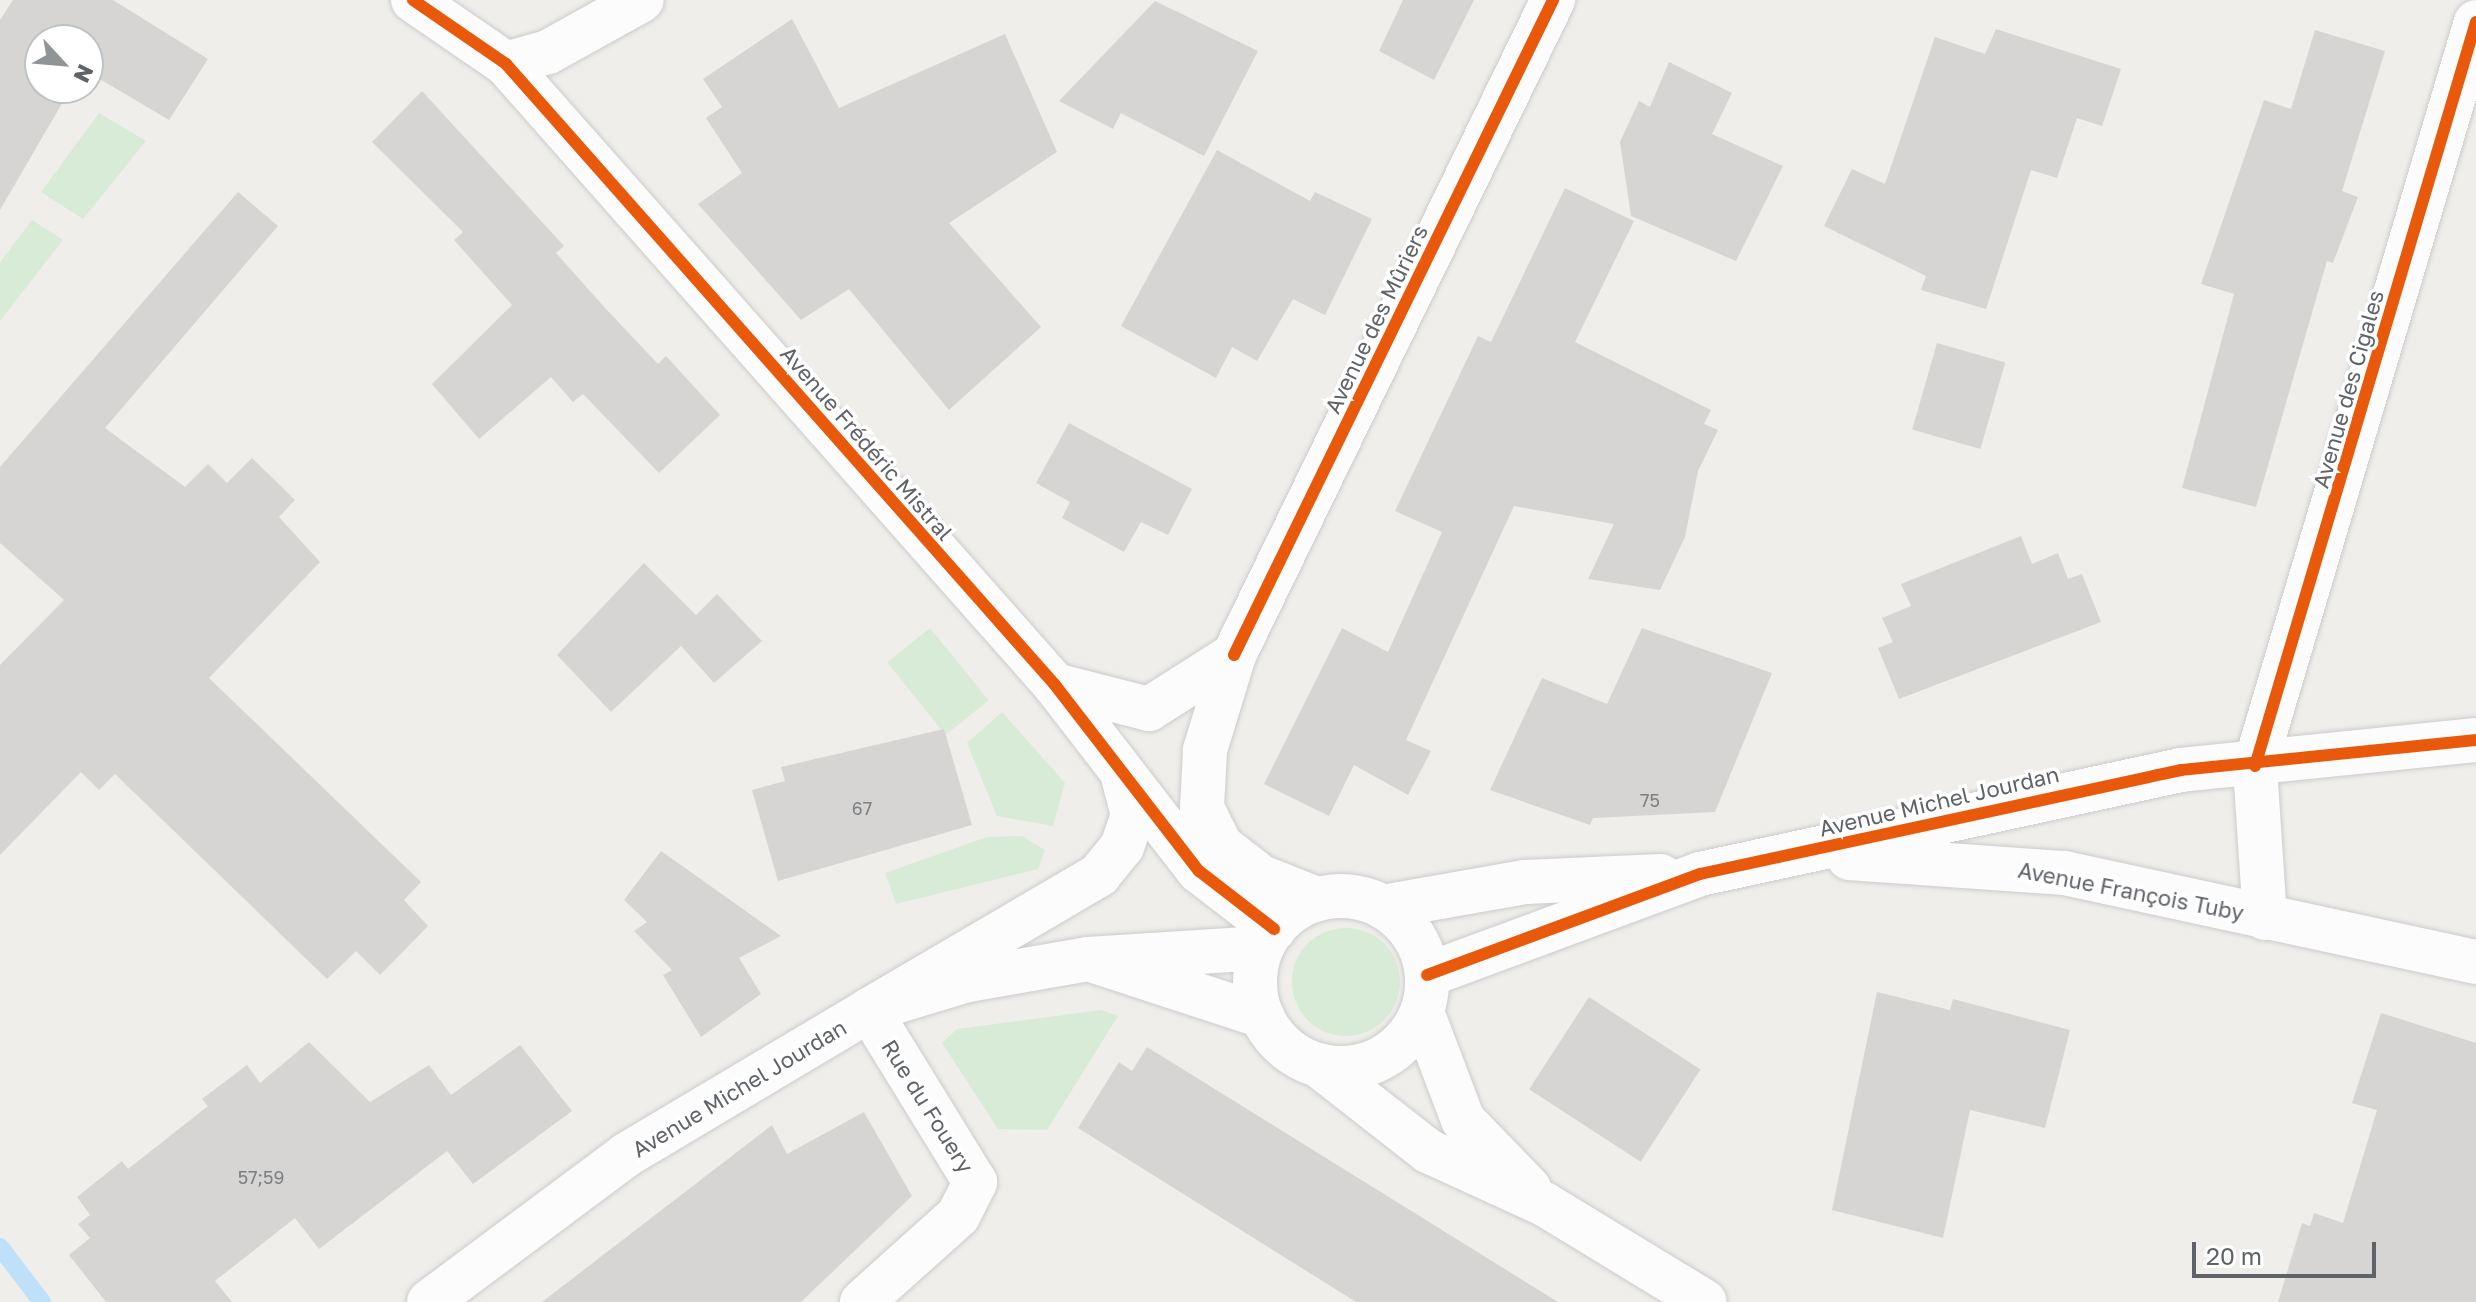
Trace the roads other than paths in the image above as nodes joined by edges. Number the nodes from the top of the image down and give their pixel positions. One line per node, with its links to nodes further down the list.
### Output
1 (413, 0): 5 (street, Avenue Frédéric Mistral)
2 (642, 0): 5 (street)
3 (1553, 0): 6 (street, Avenue des Mûriers)
4 (2476, 22): 9 (street, Avenue des Cigales)
5 (506, 64): 7 (street, Avenue Frédéric Mistral)
6 (1234, 655): 7 (street); 13 (street, Avenue des Mûriers)
7 (1055, 685): 10 (street, Avenue Frédéric Mistral)
8 (2476, 740): 9 (street, Avenue Michel Jourdan)
9 (2255, 766): 11 (street, Avenue Michel Jourdan); 15 (street)
10 (1122, 773): 16 (street, Avenue Frédéric Mistral); 20 (street, Avenue Frédéric Mistral)
11 (1781, 856): 12 (street, Avenue Michel Jourdan); 15 (street, Avenue François Tuby)
12 (1700, 874): 14 (street, Avenue Michel Jourdan); 19 (street, Avenue Michel Jourdan)
13 (1317, 899): 14 (street); 16 (street)
14 (1383, 907): 19 (street)
15 (2265, 918): 18 (street, Avenue François Tuby)
16 (1268, 938): 17 (street, Avenue Michel Jourdan); 21 (street)
17 (1088, 959): 20 (street, Avenue Michel Jourdan); 21 (street, Avenue Michel Jourdan)
18 (2476, 962)
19 (1424, 993): 22 (street); 23 (street)
20 (869, 1010): 24 (street, Avenue Michel Jourdan); 25 (street, Rue du Fouery)
21 (1262, 1016): 22 (street)
22 (1318, 1065): 23 (street)
23 (1544, 1204): 26 (street)
24 (429, 1302)
25 (862, 1302)
26 (1705, 1302)

